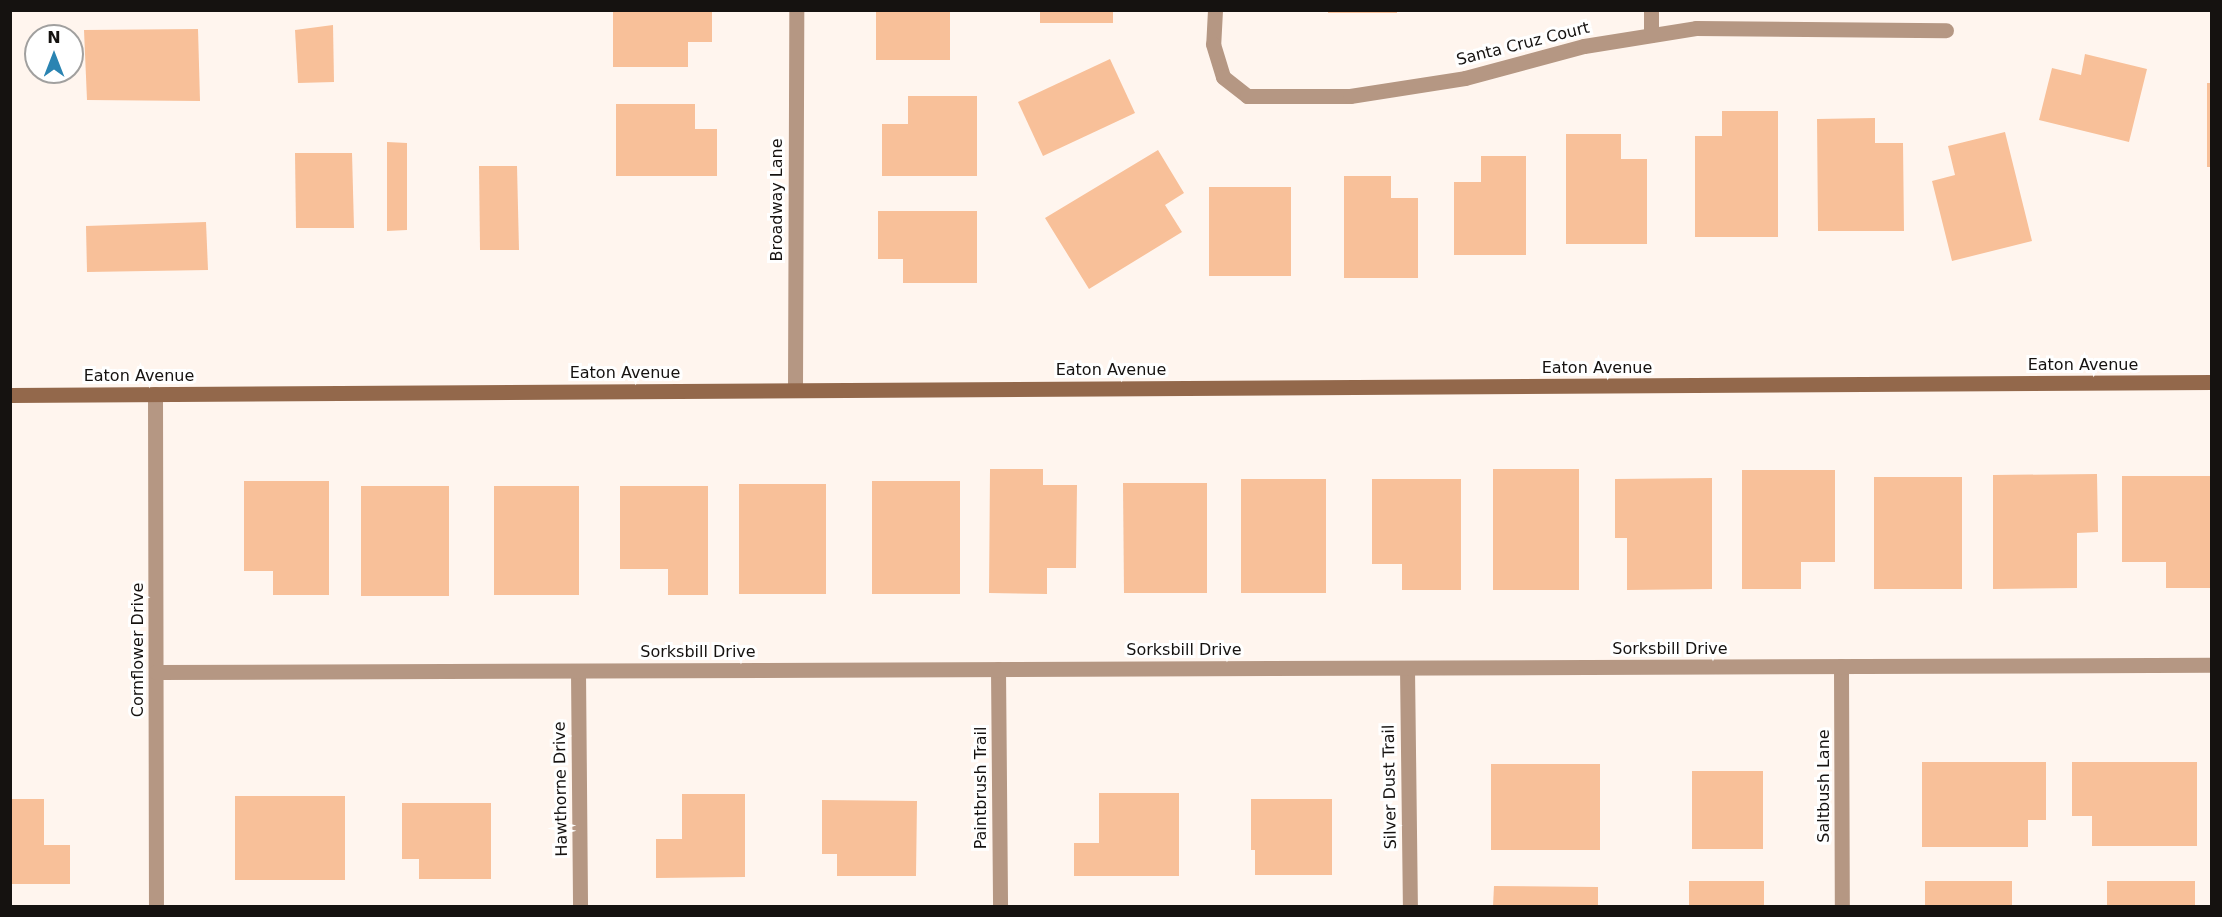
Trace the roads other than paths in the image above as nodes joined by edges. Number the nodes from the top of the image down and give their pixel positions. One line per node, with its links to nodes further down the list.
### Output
1 (796, 10): 7 (street, Broadway Lane)
2 (1215, 10): 5 (street, Santa Cruz Court)
3 (1651, 10): 5 (street)
4 (1946, 30): 5 (street, Santa Cruz Court)
5 (1651, 35)
6 (2211, 382): 7 (street, Eaton Avenue)
7 (795, 390): 8 (street, Eaton Avenue)
8 (155, 394): 9 (street, Eaton Avenue); 15 (street, Cornflower Drive)
9 (10, 395)
10 (2211, 664): 11 (street, Sorksbill Drive)
11 (1841, 666): 12 (street, Sorksbill Drive); 20 (street, Saltbush Lane)
12 (1407, 668): 13 (street, Sorksbill Drive); 19 (street, Silver Dust Trail)
13 (998, 669): 14 (street, Sorksbill Drive); 18 (street, Paintbrush Trail)
14 (578, 671): 15 (street, Sorksbill Drive); 17 (street, Hawthorne Drive)
15 (156, 672): 16 (street, Cornflower Drive)
16 (156, 906)
17 (580, 906)
18 (1000, 906)
19 (1410, 906)
20 (1842, 906)

